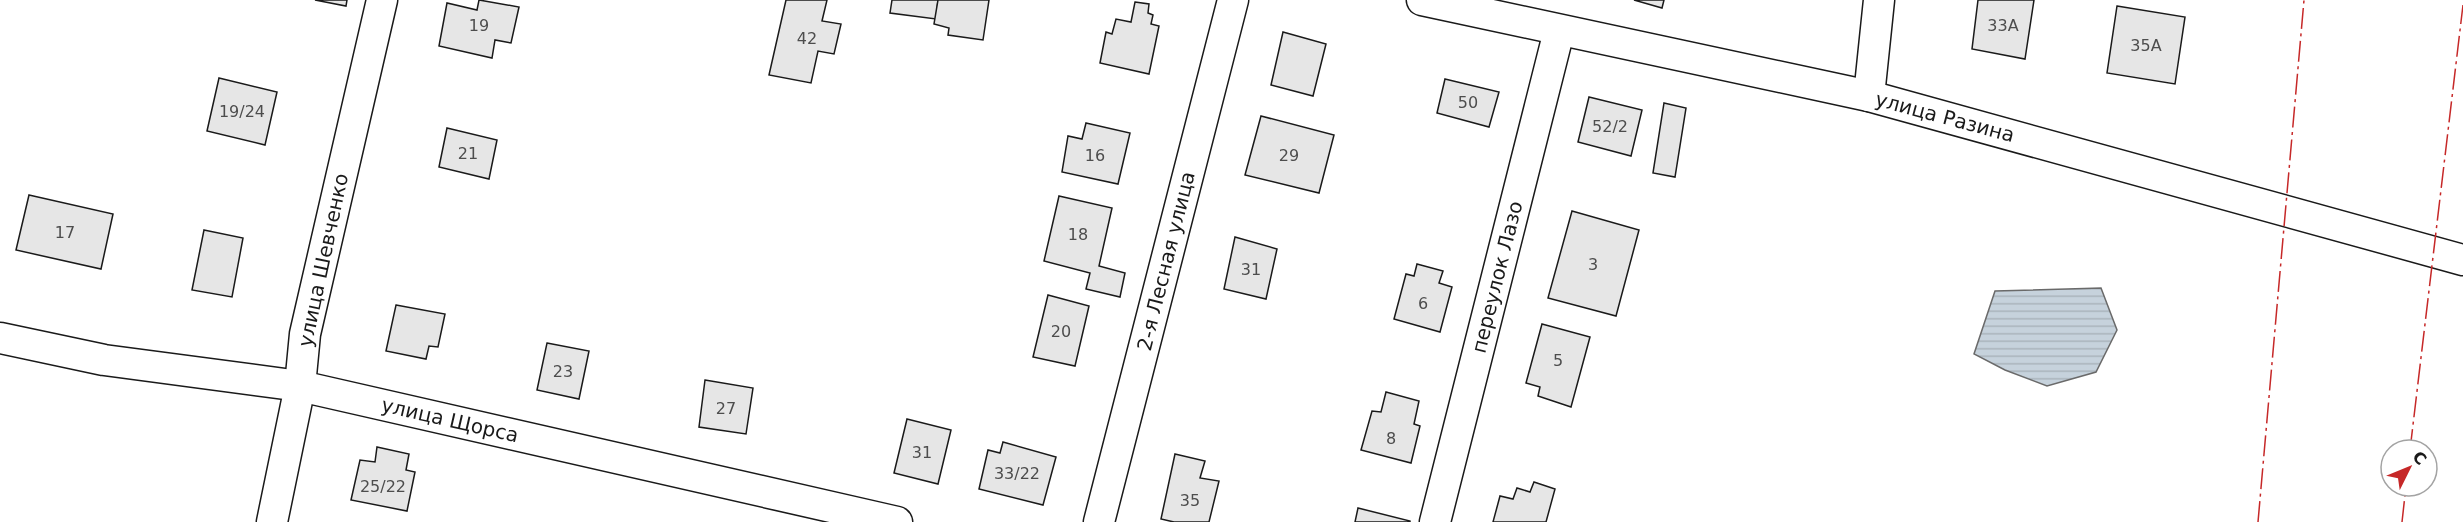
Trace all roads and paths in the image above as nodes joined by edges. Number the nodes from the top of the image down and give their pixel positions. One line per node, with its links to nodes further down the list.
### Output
1 (382, 0): 9 (street, улица Шевченко)
2 (1233, 0): 12 (street, 2-я Лесная улица)
3 (1422, 0): 5 (street, улица Разина)
4 (1879, 0): 6 (street)
5 (1559, 31): 6 (street, улица Разина); 13 (street, переулок Лазо)
6 (1869, 96): 7 (street, улица Разина)
7 (2463, 260)
8 (0, 338): 9 (street, улица Щорса)
9 (300, 386): 10 (street, улица Шевченко); 11 (street, улица Щорса)
10 (272, 522)
11 (897, 522)
12 (1099, 522)
13 (1434, 522)

